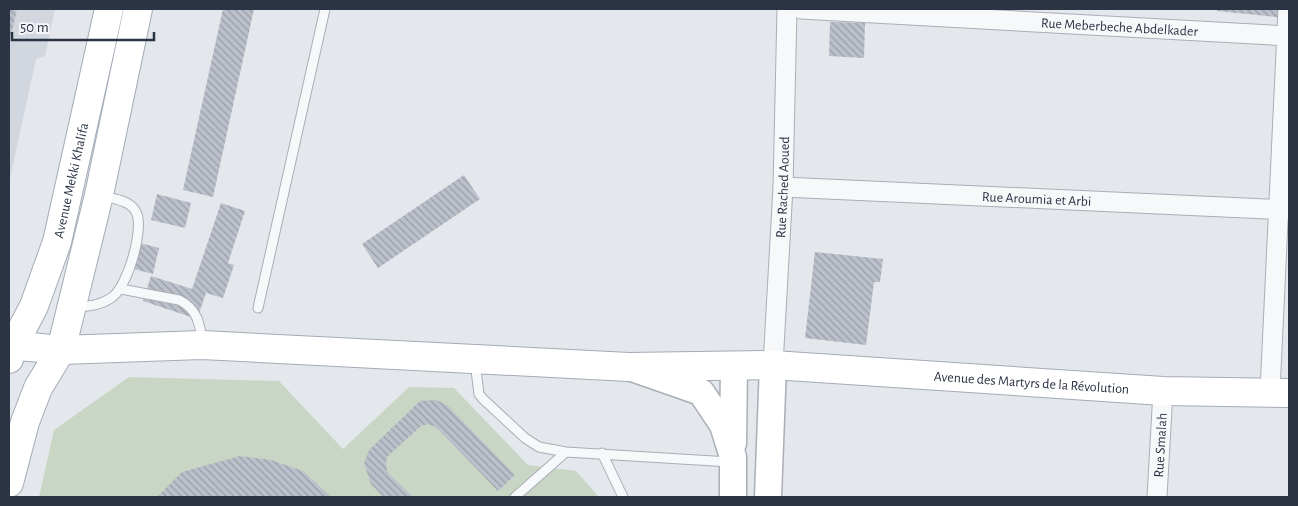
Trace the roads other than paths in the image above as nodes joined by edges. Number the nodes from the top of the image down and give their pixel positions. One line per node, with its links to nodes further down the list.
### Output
1 (109, 9): 15 (main road, Avenue Mekki Khalifa)
2 (138, 9): 9 (main road, Avenue Mekki Khalifa)
3 (325, 9): 13 (lane)
4 (787, 9): 8 (street, Rue Rached Aoued)
5 (801, 9): 7 (street, Rue Meberbeche Abdelkader)
6 (1288, 9): 7 (street)
7 (1288, 36): 10 (street)
8 (783, 187): 10 (street, Rue Aroumia et Arbi); 18 (street, Rue Rached Aoued)
9 (98, 195): 11 (lane); 12 (main road, Avenue Mekki Khalifa)
10 (1284, 209): 22 (street)
11 (121, 289): 12 (lane); 14 (lane)
12 (71, 307): 16 (main road, Avenue Mekki Khalifa)
13 (258, 308)
14 (202, 345): 16 (main road, Avenue des Martyrs de la Révolution); 17 (main road, Avenue des Martyrs de la Révolution)
15 (10, 350): 16 (main road, Avenue des Martyrs de la Révolution)
16 (60, 350): 26 (main road, Avenue Mekki Khalifa)
17 (475, 359): 20 (main road, Avenue des Martyrs de la Révolution); 23 (lane)
18 (773, 365): 19 (main road, Avenue des Martyrs de la Révolution); 21 (main road, Avenue des Martyrs de la Révolution); 30 (street)
19 (734, 366): 20 (main road, Avenue des Martyrs de la Révolution); 25 (street)
20 (629, 367): 25 (street)
21 (1163, 391): 22 (main road, Avenue des Martyrs de la Révolution); 31 (street, Rue Smalah)
22 (1279, 393)
23 (566, 452): 24 (lane); 27 (lane)
24 (602, 453): 25 (lane); 28 (lane)
25 (733, 459): 29 (street)
26 (9, 483)
27 (515, 497)
28 (623, 497)
29 (734, 497)
30 (768, 497)
31 (1157, 497)

